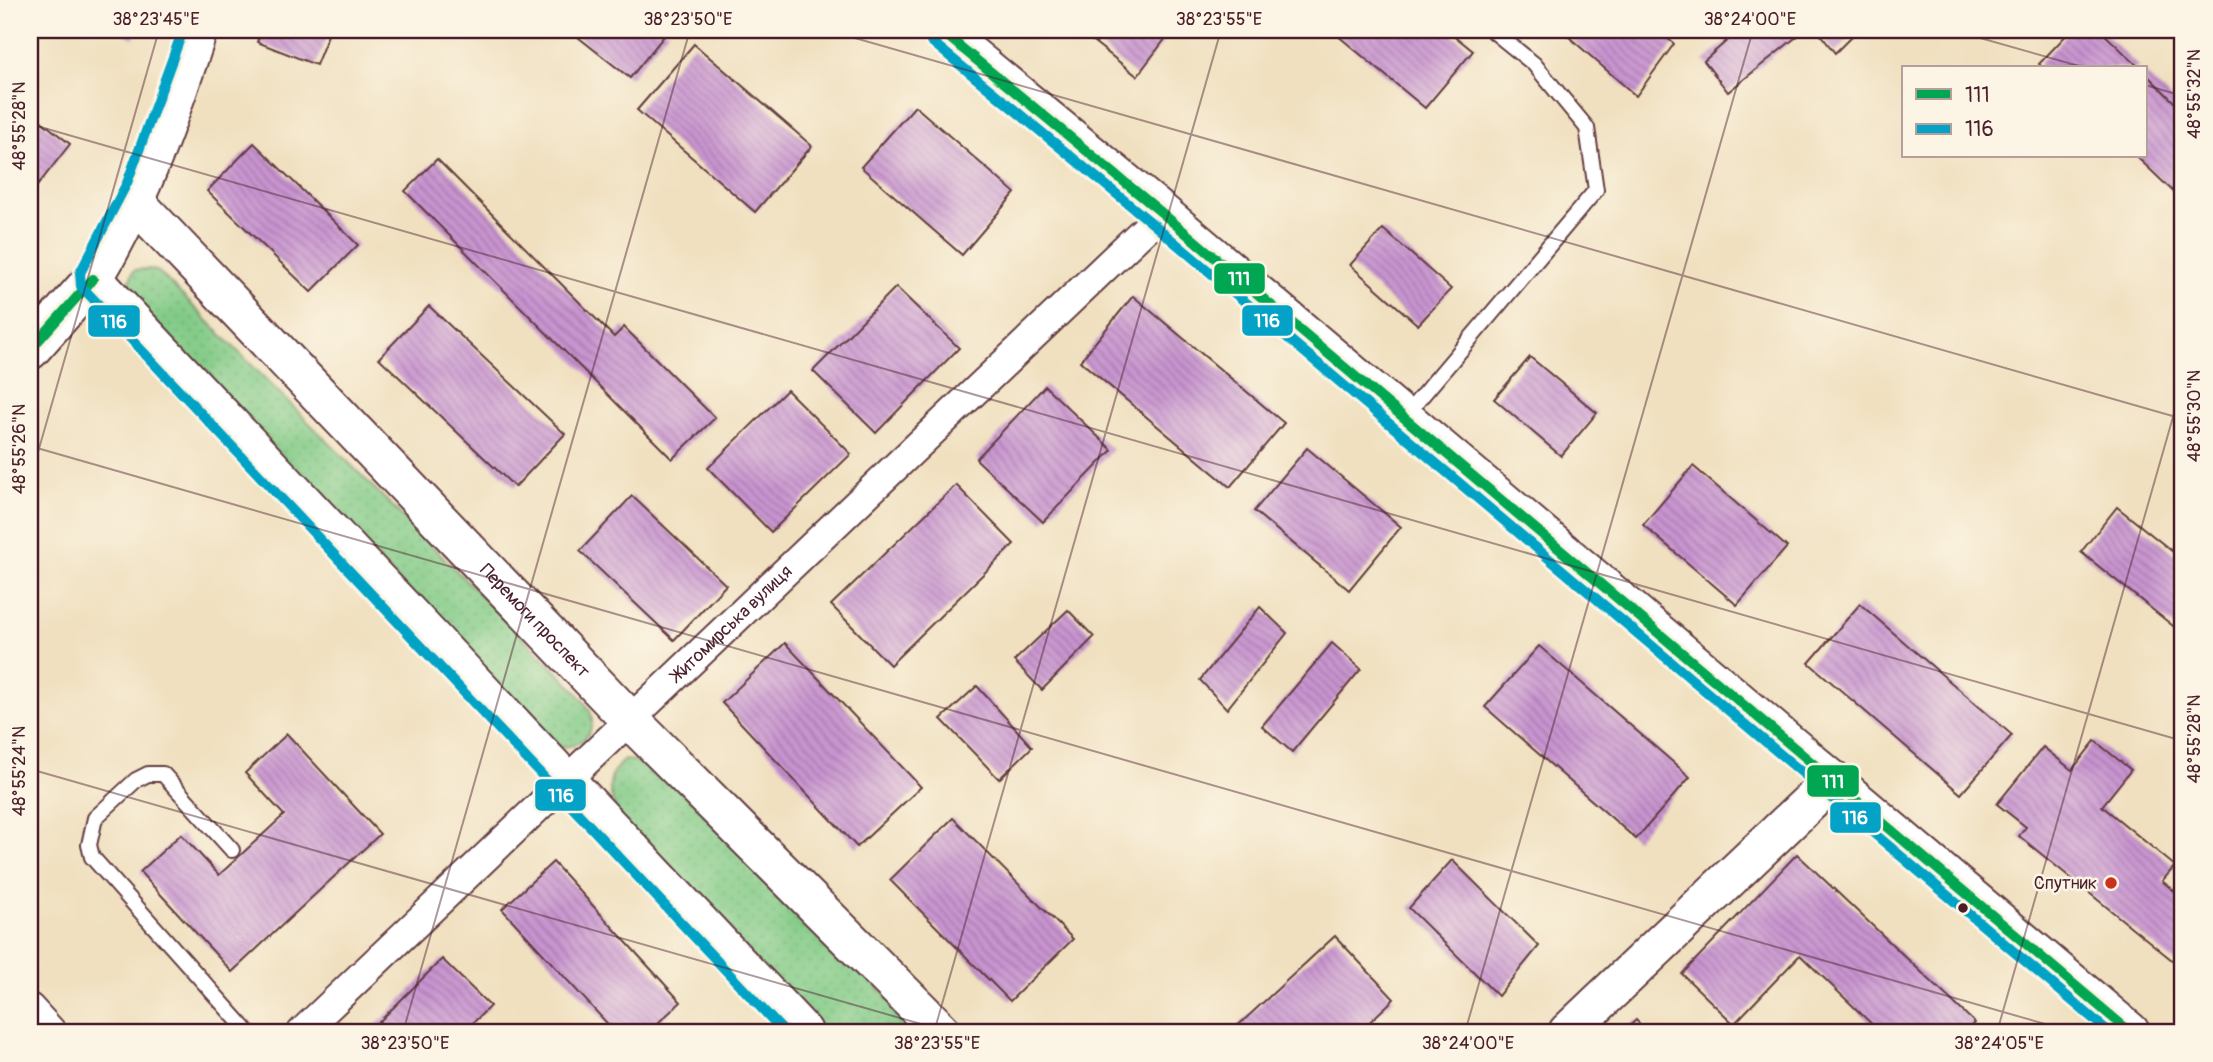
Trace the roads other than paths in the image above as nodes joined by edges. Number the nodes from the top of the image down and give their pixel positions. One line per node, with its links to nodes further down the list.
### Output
1 (198, 30): 4 (main road)
2 (940, 30): 5 (main road)
3 (1492, 30): 8 (lane)
4 (135, 202): 6 (main road); 9 (main road, Перемоги проспект)
5 (1162, 213): 8 (main road); 9 (street, Житомирська вулиця)
6 (93, 279): 7 (main road); 10 (main road)
7 (30, 350)
8 (1404, 417): 11 (main road)
9 (630, 720): 10 (street, Житомирська вулиця); 18 (main road, Перемоги проспект)
10 (566, 780): 16 (street, Житомирська вулиця); 17 (main road)
11 (1833, 780): 19 (main road); 20 (main road)
12 (232, 850): 15 (lane)
13 (30, 1008): 14 (street)
14 (52, 1032)
15 (248, 1032)
16 (302, 1032)
17 (803, 1032)
18 (942, 1032)
19 (1569, 1032)
20 (2130, 1032)

